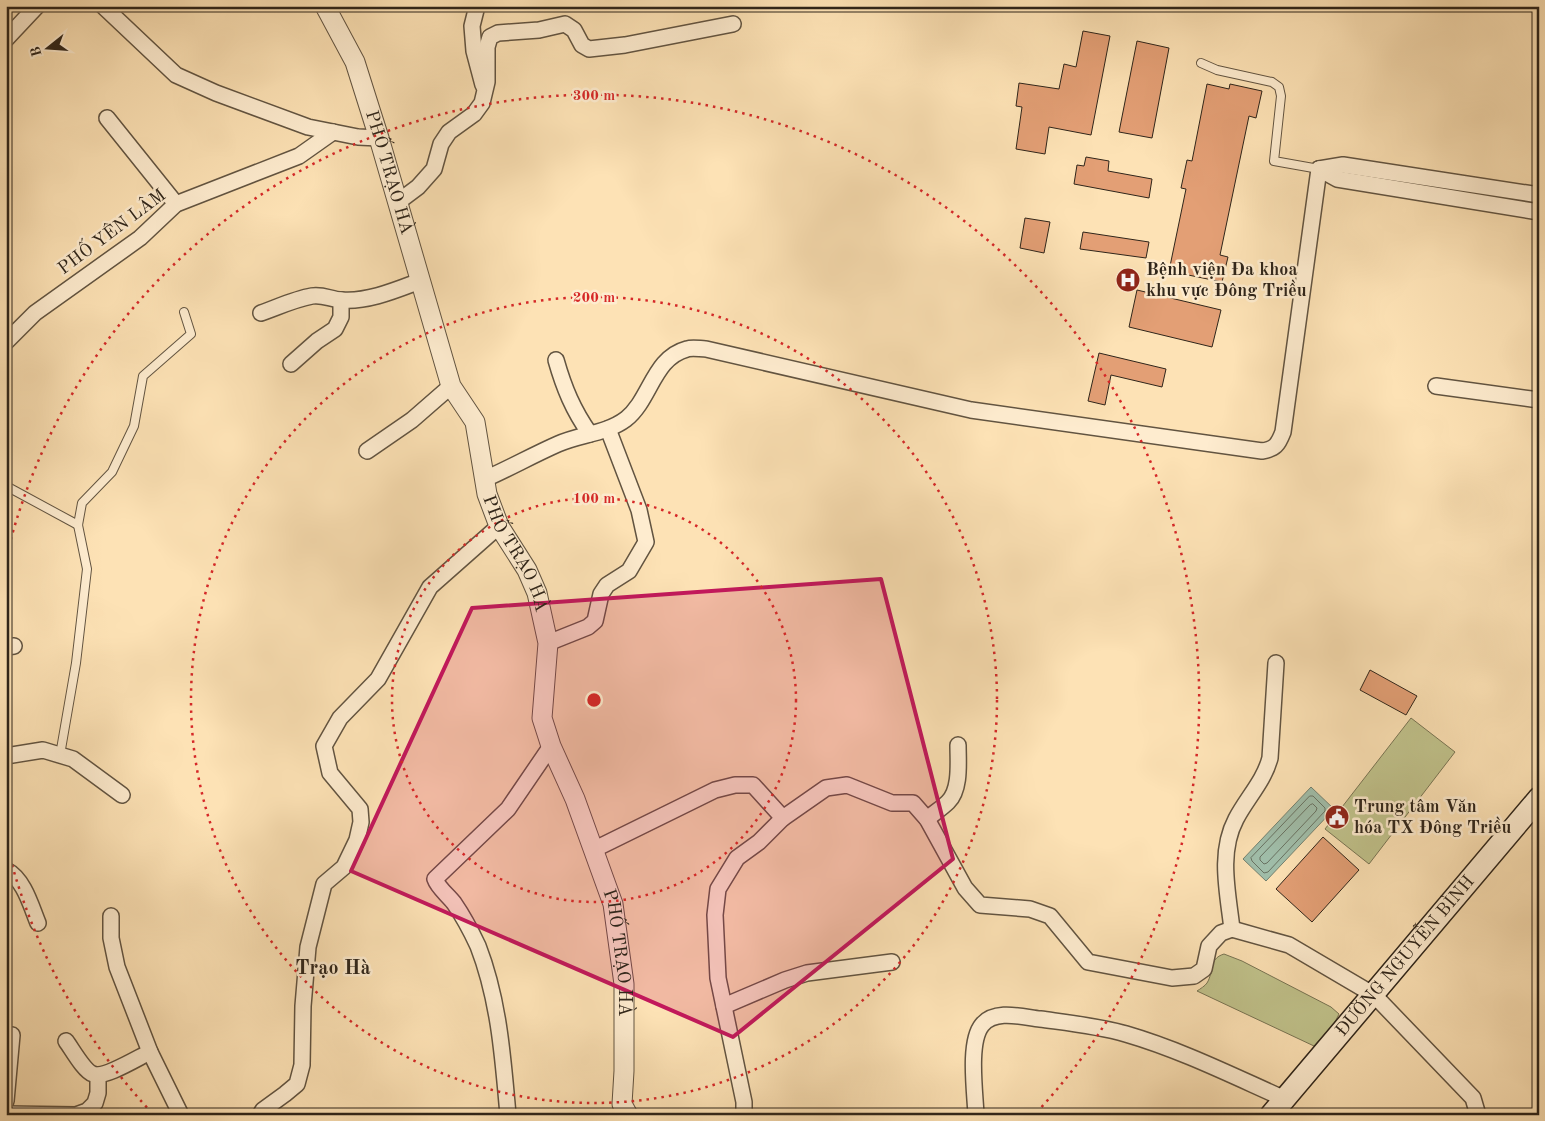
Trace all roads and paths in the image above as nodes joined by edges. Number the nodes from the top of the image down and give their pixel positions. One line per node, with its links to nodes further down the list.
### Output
1 (37, 6): 6 (street)
2 (103, 6): 10 (street)
3 (325, 6): 11 (street, PHỐ TRẠO HÀ)
4 (477, 6): 8 (street)
5 (732, 24): 8 (street)
6 (6, 39)
7 (1201, 63): 12 (lane)
8 (486, 91): 15 (street)
9 (107, 118): 16 (street)
10 (333, 132): 11 (street); 16 (street, PHỐ YÊN LÂM)
11 (379, 138): 15 (street, PHỐ TRẠO HÀ)
12 (1319, 169): 13 (street); 17 (street); 29 (street)
13 (1522, 192): 14 (street); 17 (street)
14 (1539, 195)
15 (398, 202): 19 (street, PHỐ TRẠO HÀ)
16 (176, 204): 23 (street, PHỐ YÊN LÂM)
17 (1518, 208): 18 (street)
18 (1539, 212)
19 (420, 280): 20 (street); 26 (street, PHỐ TRẠO HÀ)
20 (341, 300): 22 (street); 25 (street)
21 (184, 312): 34 (lane)
22 (261, 314)
23 (6, 342)
24 (556, 360): 30 (street)
25 (291, 364)
26 (451, 386): 31 (street); 32 (street, PHỐ TRẠO HÀ)
27 (1436, 386): 28 (street)
28 (1539, 400)
29 (608, 429): 30 (street); 36 (street)
30 (590, 434): 32 (street)
31 (367, 451)
32 (485, 479): 35 (street, PHỐ TRẠO HÀ)
33 (6, 486): 34 (lane)
34 (78, 525): 40 (lane)
35 (499, 526): 36 (street, PHỐ TRẠO HÀ); 62 (street)
36 (548, 643): 39 (street, PHỐ TRẠO HÀ)
37 (1276, 663): 50 (street)
38 (958, 745): 45 (street)
39 (552, 746): 46 (street, PHỐ TRẠO HÀ); 63 (street)
40 (60, 755): 41 (street); 42 (street)
41 (6, 756)
42 (122, 795)
43 (1539, 798): 52 (main road, ĐƯỜNG NGUYỄN BÌNH)
44 (783, 818): 45 (street); 46 (street); 53 (street)
45 (927, 819): 50 (street)
46 (593, 850): 64 (street, PHỐ TRẠO HÀ)
47 (6, 870): 49 (street)
48 (111, 916): 56 (street)
49 (38, 923)
50 (1232, 929): 52 (street)
51 (892, 962): 53 (street)
52 (1374, 995): 59 (main road, ĐƯỜNG NGUYỄN BÌNH); 67 (street)
53 (724, 1006): 65 (street)
54 (12, 1035): 58 (street)
55 (66, 1041): 57 (street)
56 (150, 1052): 57 (street); 61 (street)
57 (98, 1075): 60 (street)
58 (6, 1101)
59 (1278, 1107): 66 (street)
60 (6, 1114)
61 (182, 1115)
62 (260, 1115)
63 (508, 1115)
64 (628, 1115)
65 (744, 1115)
66 (976, 1115)
67 (1478, 1115)

